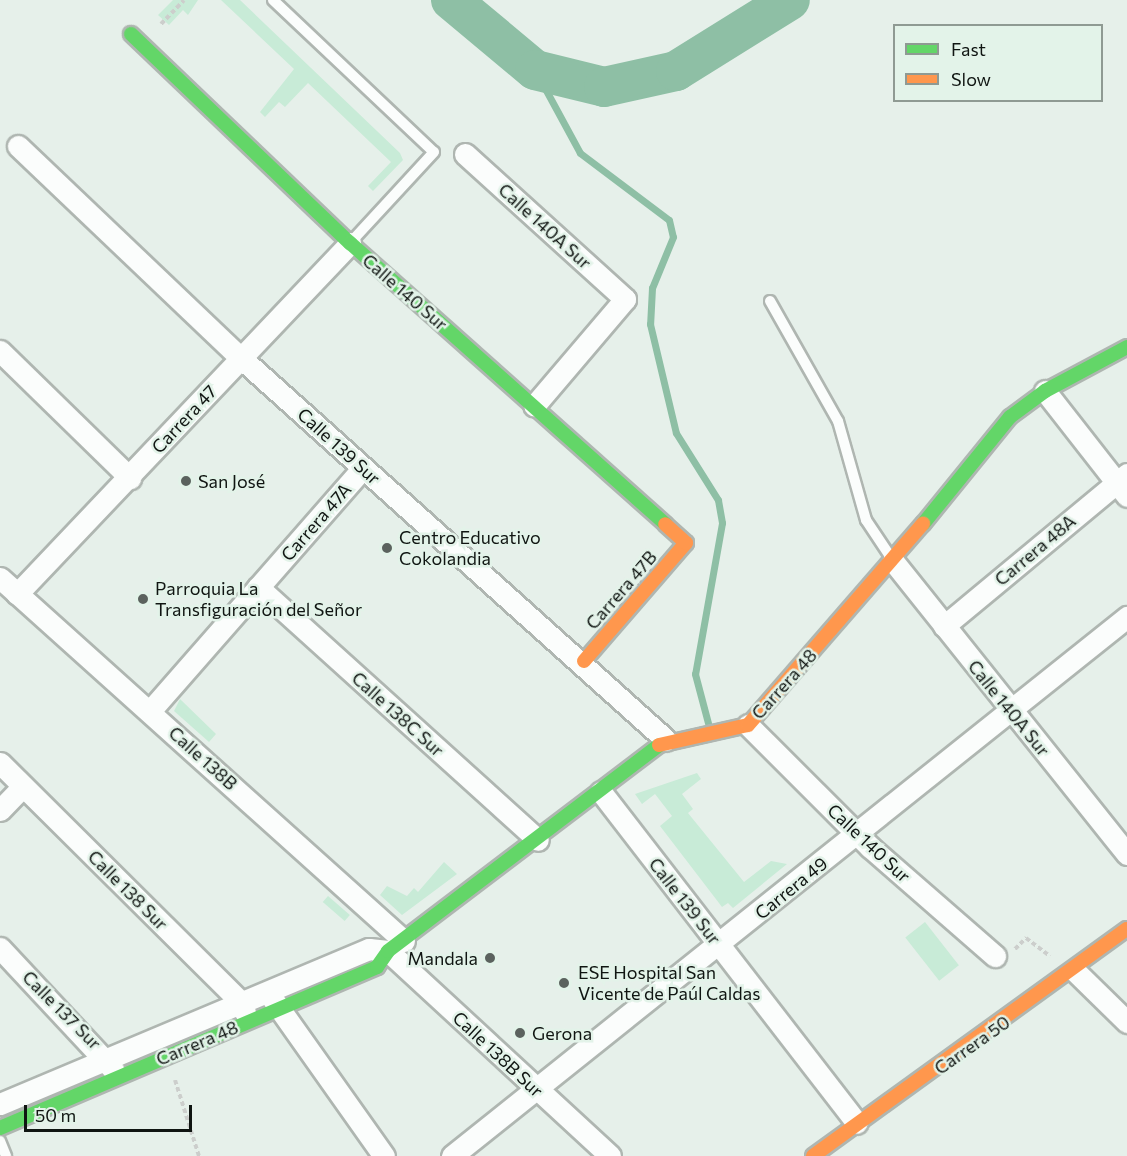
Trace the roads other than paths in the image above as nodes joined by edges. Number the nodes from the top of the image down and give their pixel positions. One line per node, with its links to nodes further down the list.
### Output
1 (273, 0): 5 (lane)
2 (131, 34): 5 (street, Calle 140 Sur)
3 (18, 146): 9 (street, Calle 139 Sur)
4 (465, 154): 11 (street, Calle 140A Sur)
5 (350, 243): 9 (street, Carrera 47); 11 (street, Calle 140 Sur)
6 (770, 301): 16 (lane)
7 (1127, 347): 10 (street, Carrera 48)
8 (0, 351): 13 (street)
9 (241, 358): 12 (street, Calle 139 Sur); 13 (street, Carrera 47)
10 (1045, 392): 14 (street); 16 (street, Carrera 48)
11 (534, 406): 15 (street, Calle 140 Sur)
12 (363, 468): 18 (street, Carrera 47A); 22 (street, Calle 139 Sur)
13 (130, 478): 19 (street, Carrera 47)
14 (1123, 485): 21 (street, Carrera 48A)
15 (686, 543): 22 (street, Carrera 47B)
16 (893, 561): 21 (street, Calle 140A Sur); 25 (street, Carrera 48)
17 (0, 578): 19 (street, Calle 138B)
18 (258, 587): 23 (street, Carrera 47A); 32 (street, Calle 138C Sur)
19 (17, 594): 23 (street, Calle 138B)
20 (1127, 617): 24 (street, Carrera 49)
21 (944, 626): 24 (street, Calle 140A Sur)
22 (584, 661): 26 (street, Calle 139 Sur)
23 (150, 711): 36 (street, Calle 138B)
24 (1010, 712): 31 (street, Carrera 49); 33 (street, Calle 140A Sur)
25 (748, 724): 26 (street, Carrera 48); 31 (street, Calle 140 Sur)
26 (666, 740): 29 (street, Carrera 48)
27 (0, 763): 28 (street, Calle 138 Sur)
28 (23, 786): 30 (street); 41 (street, Calle 138 Sur)
29 (601, 792): 32 (street, Carrera 48); 35 (street, Calle 139 Sur)
30 (0, 810)
31 (857, 834): 35 (street, Carrera 49); 38 (street, Calle 140 Sur)
32 (538, 840): 36 (street, Carrera 48)
33 (1127, 854)
34 (1127, 929): 39 (street, Carrera 50)
35 (720, 945): 47 (street, Carrera 49); 49 (street, Calle 139 Sur)
36 (395, 946): 40 (street, Carrera 48); 42 (street, Carrera 48); 47 (street, Calle 138B Sur)
37 (0, 948): 45 (street, Calle 137 Sur)
38 (1004, 954)
39 (1075, 971): 43 (street); 49 (street, Carrera 50)
40 (267, 990): 41 (street, Carrera 48); 42 (street)
41 (240, 1001): 44 (street, Calle 138 Sur); 45 (street, Carrera 48)
42 (280, 1008): 44 (street, Carrera 48); 53 (street)
43 (1122, 1010)
44 (249, 1021): 46 (street, Carrera 48)
45 (108, 1058): 46 (street, Calle 137 Sur); 48 (street, Carrera 48)
46 (117, 1078): 50 (street, Carrera 48)
47 (538, 1092): 54 (street, Carrera 49); 55 (street, Calle 138B Sur)
48 (0, 1104)
49 (857, 1123): 56 (street, Carrera 50)
50 (0, 1128)
51 (0, 1141): 52 (lane)
52 (6, 1156)
53 (384, 1156)
54 (452, 1156)
55 (610, 1156)
56 (813, 1156)

